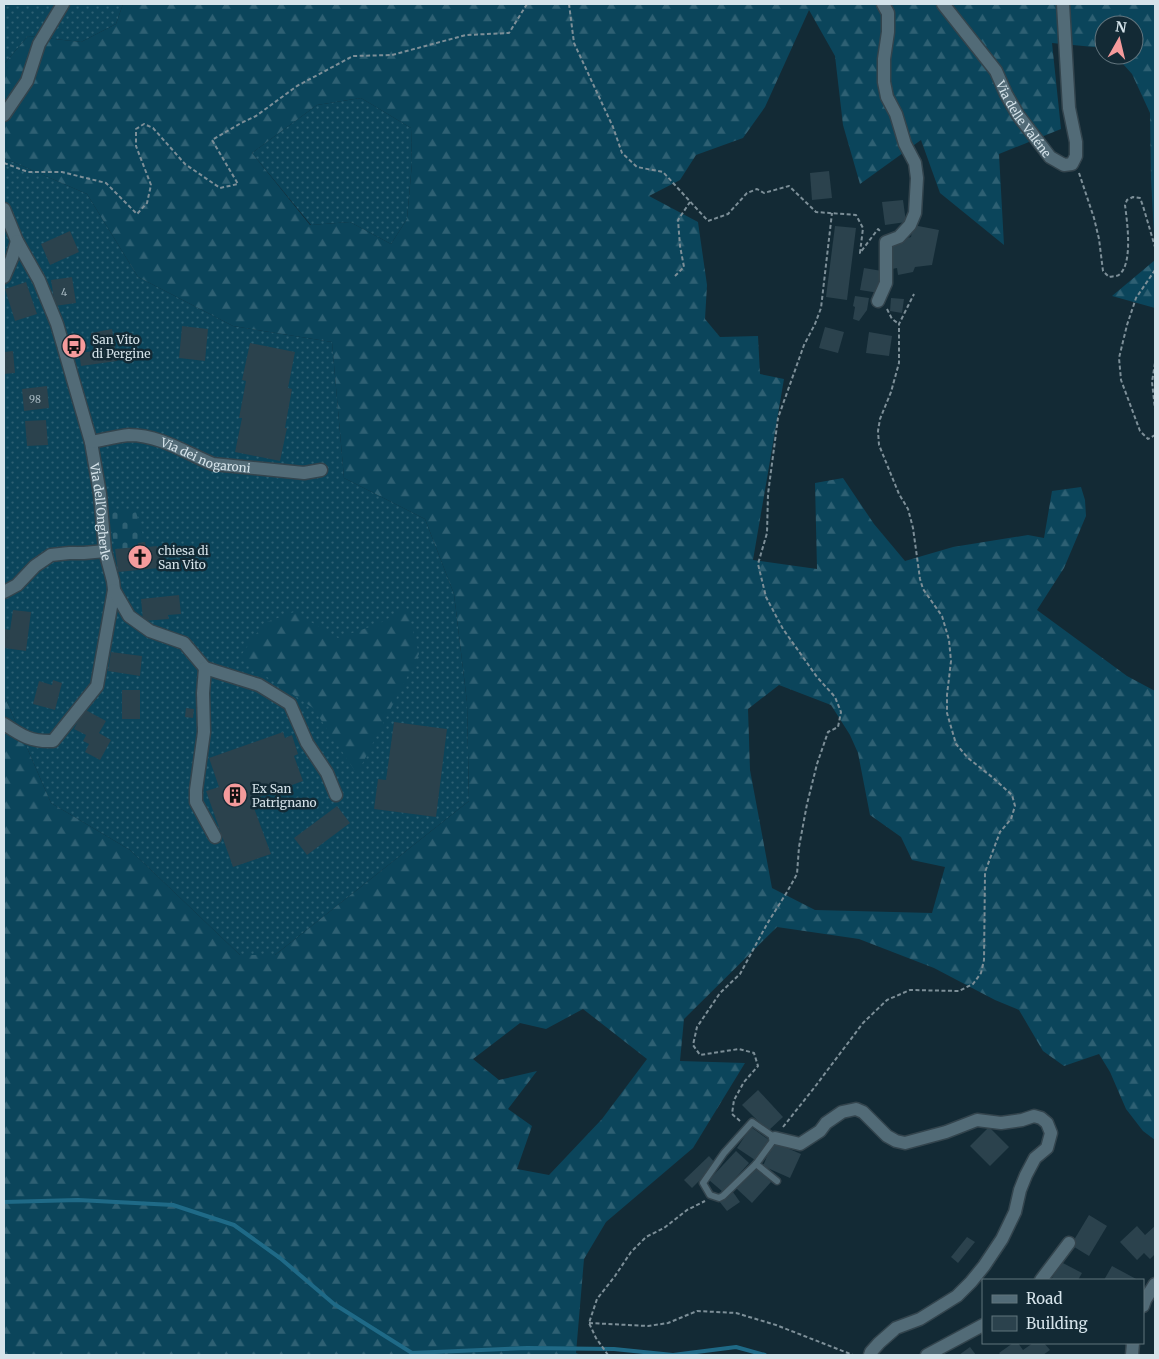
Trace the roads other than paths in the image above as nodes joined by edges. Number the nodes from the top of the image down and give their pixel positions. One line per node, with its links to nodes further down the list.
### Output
1 (63, 4): 5 (street)
2 (883, 4): 9 (street)
3 (942, 4): 4 (street, Via delle Valéne)
4 (1063, 4)
5 (4, 115)
6 (4, 209): 7 (street, Via dell'Ongherle)
7 (17, 241): 8 (street); 10 (street, Via dell'Ongherle)
8 (4, 277)
9 (878, 301)
10 (91, 442): 11 (street, Via dei nogaroni); 12 (street, Via dell'Ongherle)
11 (321, 470)
12 (105, 551): 13 (street, Via dell'Ongherle); 14 (street)
13 (114, 590): 15 (street); 16 (street, Via dell'Ongherle)
14 (4, 592)
15 (206, 668): 17 (street); 18 (street)
16 (4, 724)
17 (336, 795)
18 (215, 837)
19 (775, 1138): 20 (lane); 20 (lane); 27 (street)
20 (756, 1164): 21 (lane)
21 (777, 1181)
22 (1069, 1242): 23 (street)
23 (1042, 1279)
24 (1155, 1284): 25 (street)
25 (1144, 1303)
26 (982, 1326): 28 (street)
27 (870, 1355)
28 (927, 1355)

